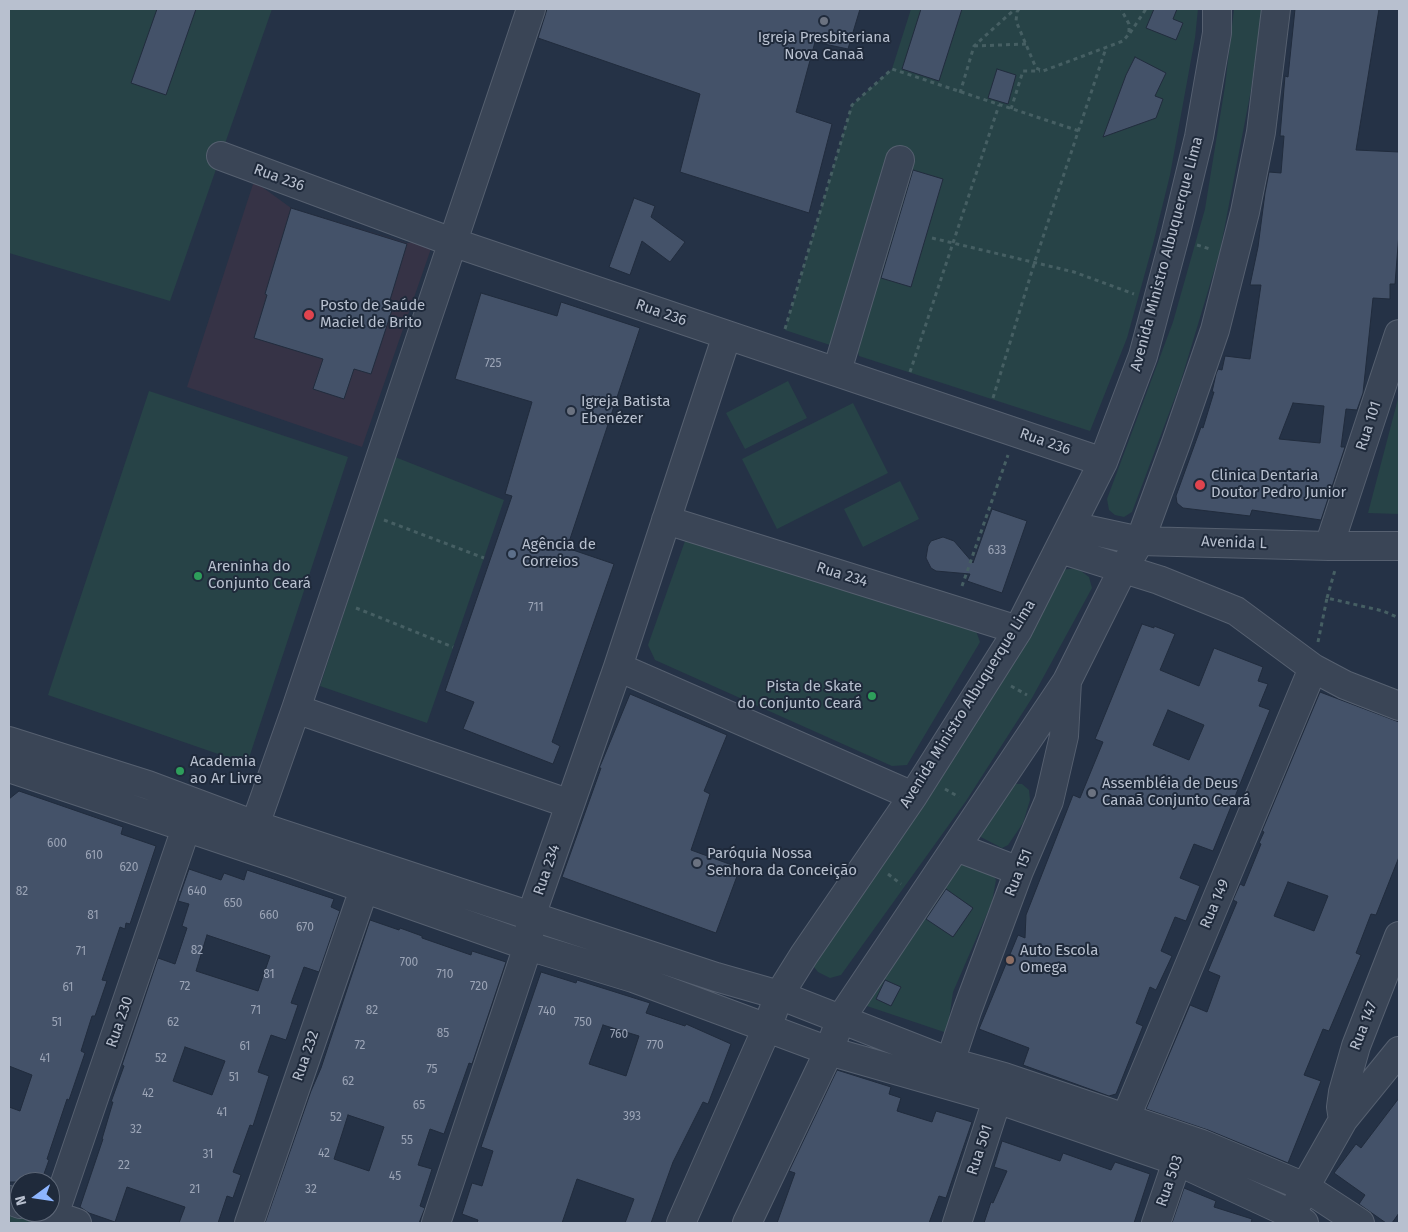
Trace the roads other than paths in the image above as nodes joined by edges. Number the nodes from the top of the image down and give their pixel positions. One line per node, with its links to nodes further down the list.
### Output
1 (531, 9): 6 (street)
2 (1217, 9): 10 (street, Avenida Ministro Albuquerque Lima)
3 (1276, 9): 13 (street)
4 (221, 156): 6 (street, Rua 236)
5 (900, 160): 9 (street)
6 (452, 242): 8 (street, Rua 236); 22 (street)
7 (1399, 334): 15 (street, Rua 101)
8 (727, 335): 9 (street, Rua 236); 11 (street, Rua 234)
9 (837, 371): 10 (street, Rua 236)
10 (1103, 462): 12 (street, Avenida Ministro Albuquerque Lima)
11 (666, 520): 17 (street, Rua 234); 18 (street, Rua 234)
12 (1065, 537): 13 (street, Avenida L); 16 (street); 17 (street, Avenida Ministro Albuquerque Lima)
13 (1140, 541): 15 (street, Avenida L); 16 (street)
14 (1399, 546): 15 (street, Avenida L)
15 (1332, 556)
16 (1123, 569): 19 (street); 20 (street)
17 (1018, 630): 25 (street, Avenida Ministro Albuquerque Lima)
18 (618, 666): 25 (street); 26 (street, Rua 234)
19 (1313, 668): 21 (street); 46 (street, Rua 149)
20 (1067, 681): 29 (street); 31 (street, Rua 151)
21 (1399, 706)
22 (296, 709): 26 (street); 27 (street)
23 (9, 741): 27 (street)
24 (9, 768): 28 (street)
25 (913, 796): 38 (street, Avenida Ministro Albuquerque Lima)
26 (570, 804): 33 (street, Rua 234)
27 (255, 824): 30 (street)
28 (186, 828): 30 (street); 49 (street, Rua 230)
29 (956, 847): 31 (street); 39 (street)
30 (293, 850): 32 (street); 33 (street)
31 (1019, 871): 43 (street, Rua 151)
32 (364, 889): 35 (street); 51 (street, Rua 232)
33 (531, 916): 35 (street, Rua 234); 36 (street)
34 (1399, 936): 45 (street, Rua 147)
35 (528, 946): 37 (street); 52 (street, Rua 234)
36 (642, 952): 37 (street); 38 (street)
37 (633, 978): 40 (street)
38 (779, 995): 39 (street); 40 (street, Avenida Ministro Albuquerque Lima)
39 (841, 1018): 41 (street); 43 (street)
40 (767, 1028): 41 (street); 53 (street, Avenida Ministro Albuquerque Lima)
41 (829, 1051): 44 (street); 54 (street)
42 (1399, 1051): 45 (street)
43 (950, 1062): 44 (street)
44 (1001, 1088): 46 (street); 55 (street, Rua 501)
45 (1343, 1120): 48 (street)
46 (1121, 1130): 47 (street)
47 (1181, 1150): 48 (street); 50 (street); 56 (street, Rua 503)
48 (1305, 1187): 50 (street); 57 (street)
49 (60, 1211)
50 (1299, 1219)
51 (249, 1223)
52 (436, 1223)
53 (681, 1223)
54 (747, 1223)
55 (956, 1223)
56 (1156, 1223)
57 (1360, 1223)

